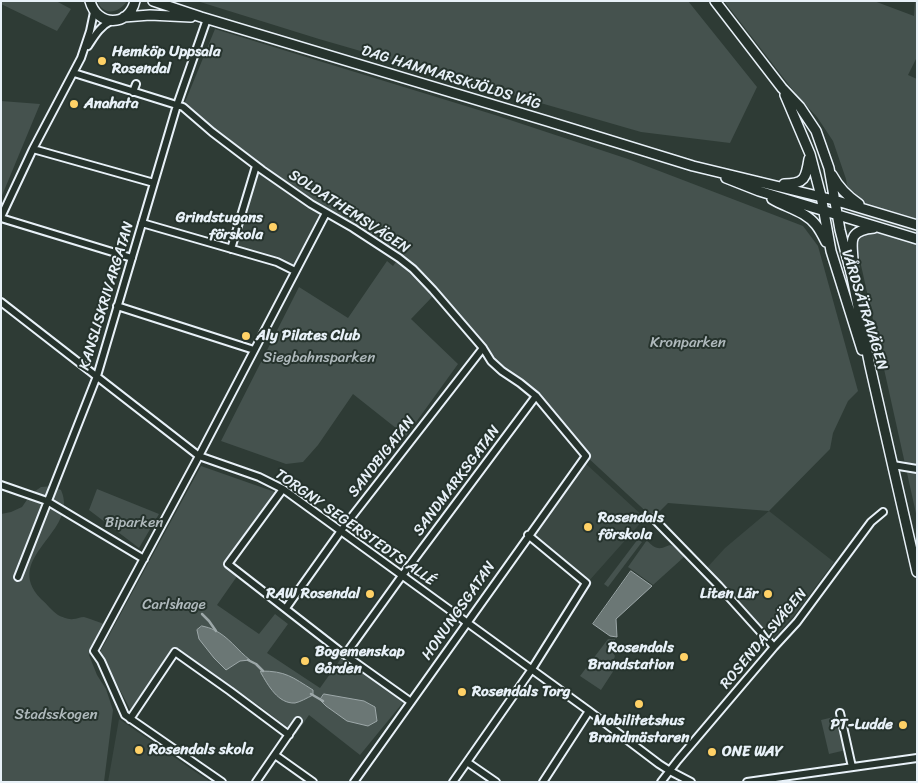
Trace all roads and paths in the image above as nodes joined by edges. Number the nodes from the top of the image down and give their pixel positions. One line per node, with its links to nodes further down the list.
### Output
1 (84, 1): 5 (main road)
2 (135, 1): 6 (main road)
3 (153, 1): 7 (main road, DAG HAMMARSKJÖLDS VÄG)
4 (715, 1): 12 (main road)
5 (92, 7): 8 (main road); 9 (street)
6 (124, 18): 7 (main road, DAG HAMMARSKJÖLDS VÄG); 8 (main road, DAG HAMMARSKJÖLDS VÄG)
7 (204, 18): 14 (street, KANSLISKRIVARGATAN); 20 (main road, DAG HAMMARSKJÖLDS VÄG)
8 (112, 20): 9 (street)
9 (81, 58): 10 (street)
10 (74, 73): 13 (street, SOLDATHEMSVÄGEN); 15 (street)
11 (136, 84): 13 (street)
12 (782, 88): 16 (main road, VÅRDSÄTRAVÄGEN); 18 (main road)
13 (133, 92): 14 (street, SOLDATHEMSVÄGEN)
14 (177, 105): 17 (street, SOLDATHEMSVÄGEN); 19 (street, KANSLISKRIVARGATAN)
15 (33, 150): 19 (street); 27 (street)
16 (810, 154): 20 (main road); 21 (main road, VÅRDSÄTRAVÄGEN)
17 (256, 166): 25 (street, SOLDATHEMSVÄGEN); 32 (street)
18 (829, 168): 22 (main road, VÅRDSÄTRAVÄGEN); 24 (main road)
19 (154, 183): 28 (street, KANSLISKRIVARGATAN)
20 (761, 187): 21 (main road, DAG HAMMARSKJÖLDS VÄG); 23 (main road, DAG HAMMARSKJÖLDS VÄG); 33 (main road)
21 (821, 196): 22 (main road, DAG HAMMARSKJÖLDS VÄG); 23 (main road, VÅRDSÄTRAVÄGEN)
22 (834, 200): 24 (main road, DAG HAMMARSKJÖLDS VÄG); 26 (main road, VÅRDSÄTRAVÄGEN)
23 (823, 210): 26 (main road, DAG HAMMARSKJÖLDS VÄG); 33 (main road, VÅRDSÄTRAVÄGEN)
24 (867, 210): 29 (main road, DAG HAMMARSKJÖLDS VÄG)
25 (326, 213): 35 (street); 39 (street, SOLDATHEMSVÄGEN)
26 (838, 215): 30 (main road, DAG HAMMARSKJÖLDS VÄG); 36 (main road, VÅRDSÄTRAVÄGEN)
27 (1, 218): 34 (street)
28 (142, 223): 32 (street); 34 (street, KANSLISKRIVARGATAN)
29 (917, 225)
30 (880, 227): 31 (main road, DAG HAMMARSKJÖLDS VÄG); 36 (main road)
31 (917, 239)
32 (231, 249): 35 (street)
33 (831, 251): 43 (main road, VÅRDSÄTRAVÄGEN)
34 (132, 258): 38 (street, KANSLISKRIVARGATAN)
35 (295, 271): 40 (street)
36 (852, 277): 43 (main road, VÅRDSÄTRAVÄGEN)
37 (1, 302): 41 (street, TORGNY SEGERSTEDTS ALLÉ)
38 (118, 306): 40 (street); 41 (street, KANSLISKRIVARGATAN)
39 (483, 348): 42 (street, SOLDATHEMSVÄGEN); 53 (street, SANDBIGATAN)
40 (254, 350): 44 (street)
41 (96, 376): 44 (street, TORGNY SEGERSTEDTS ALLÉ); 50 (street, KANSLISKRIVARGATAN)
42 (536, 396): 45 (street, SOLDATHEMSVÄGEN); 58 (street, SANDMARKSGATAN)
43 (882, 417): 46 (main road, VÅRDSÄTRAVÄGEN)
44 (199, 456): 49 (street, TORGNY SEGERSTEDTS ALLÉ); 55 (street)
45 (586, 456): 54 (street, HONUNGSGATAN)
46 (893, 465): 47 (street); 56 (main road, VÅRDSÄTRAVÄGEN)
47 (917, 469)
48 (1, 485): 50 (street)
49 (283, 489): 53 (street, TORGNY SEGERSTEDTS ALLÉ); 59 (street)
50 (47, 501): 55 (street); 57 (street, KANSLISKRIVARGATAN)
51 (884, 512): 61 (street, ROSENDALSVÄGEN)
52 (653, 518): 61 (street)
53 (341, 532): 58 (street, TORGNY SEGERSTEDTS ALLÉ); 59 (street, SANDBIGATAN)
54 (528, 535): 60 (street, HONUNGSGATAN); 63 (street)
55 (144, 559): 67 (street)
56 (917, 572)
57 (18, 576)
58 (402, 576): 60 (street, TORGNY SEGERSTEDTS ALLÉ); 62 (street, SANDMARKSGATAN)
59 (286, 608): 62 (street)
60 (466, 622): 63 (street, TORGNY SEGERSTEDTS ALLÉ); 64 (street, HONUNGSGATAN)
61 (774, 647): 74 (street, ROSENDALSVÄGEN)
62 (345, 655): 64 (street)
63 (532, 669): 65 (street, TORGNY SEGERSTEDTS ALLÉ); 72 (street)
64 (411, 702): 79 (street, HONUNGSGATAN)
65 (589, 711): 74 (street, TORGNY SEGERSTEDTS ALLÉ); 82 (street)
66 (840, 713): 73 (street)
67 (130, 719): 69 (street); 76 (street)
68 (298, 721): 69 (street)
69 (289, 735): 70 (street)
70 (275, 755): 77 (street); 78 (street)
71 (917, 758): 73 (street)
72 (467, 762): 80 (street); 81 (street)
73 (852, 767): 75 (street)
74 (670, 771): 83 (street, ROSENDALSVÄGEN); 84 (street, TORGNY SEGERSTEDTS ALLÉ)
75 (772, 780): 85 (street)
76 (222, 782)
77 (256, 782)
78 (313, 782)
79 (354, 782)
80 (453, 782)
81 (496, 782)
82 (543, 782)
83 (661, 782)
84 (691, 782)
85 (747, 782)

